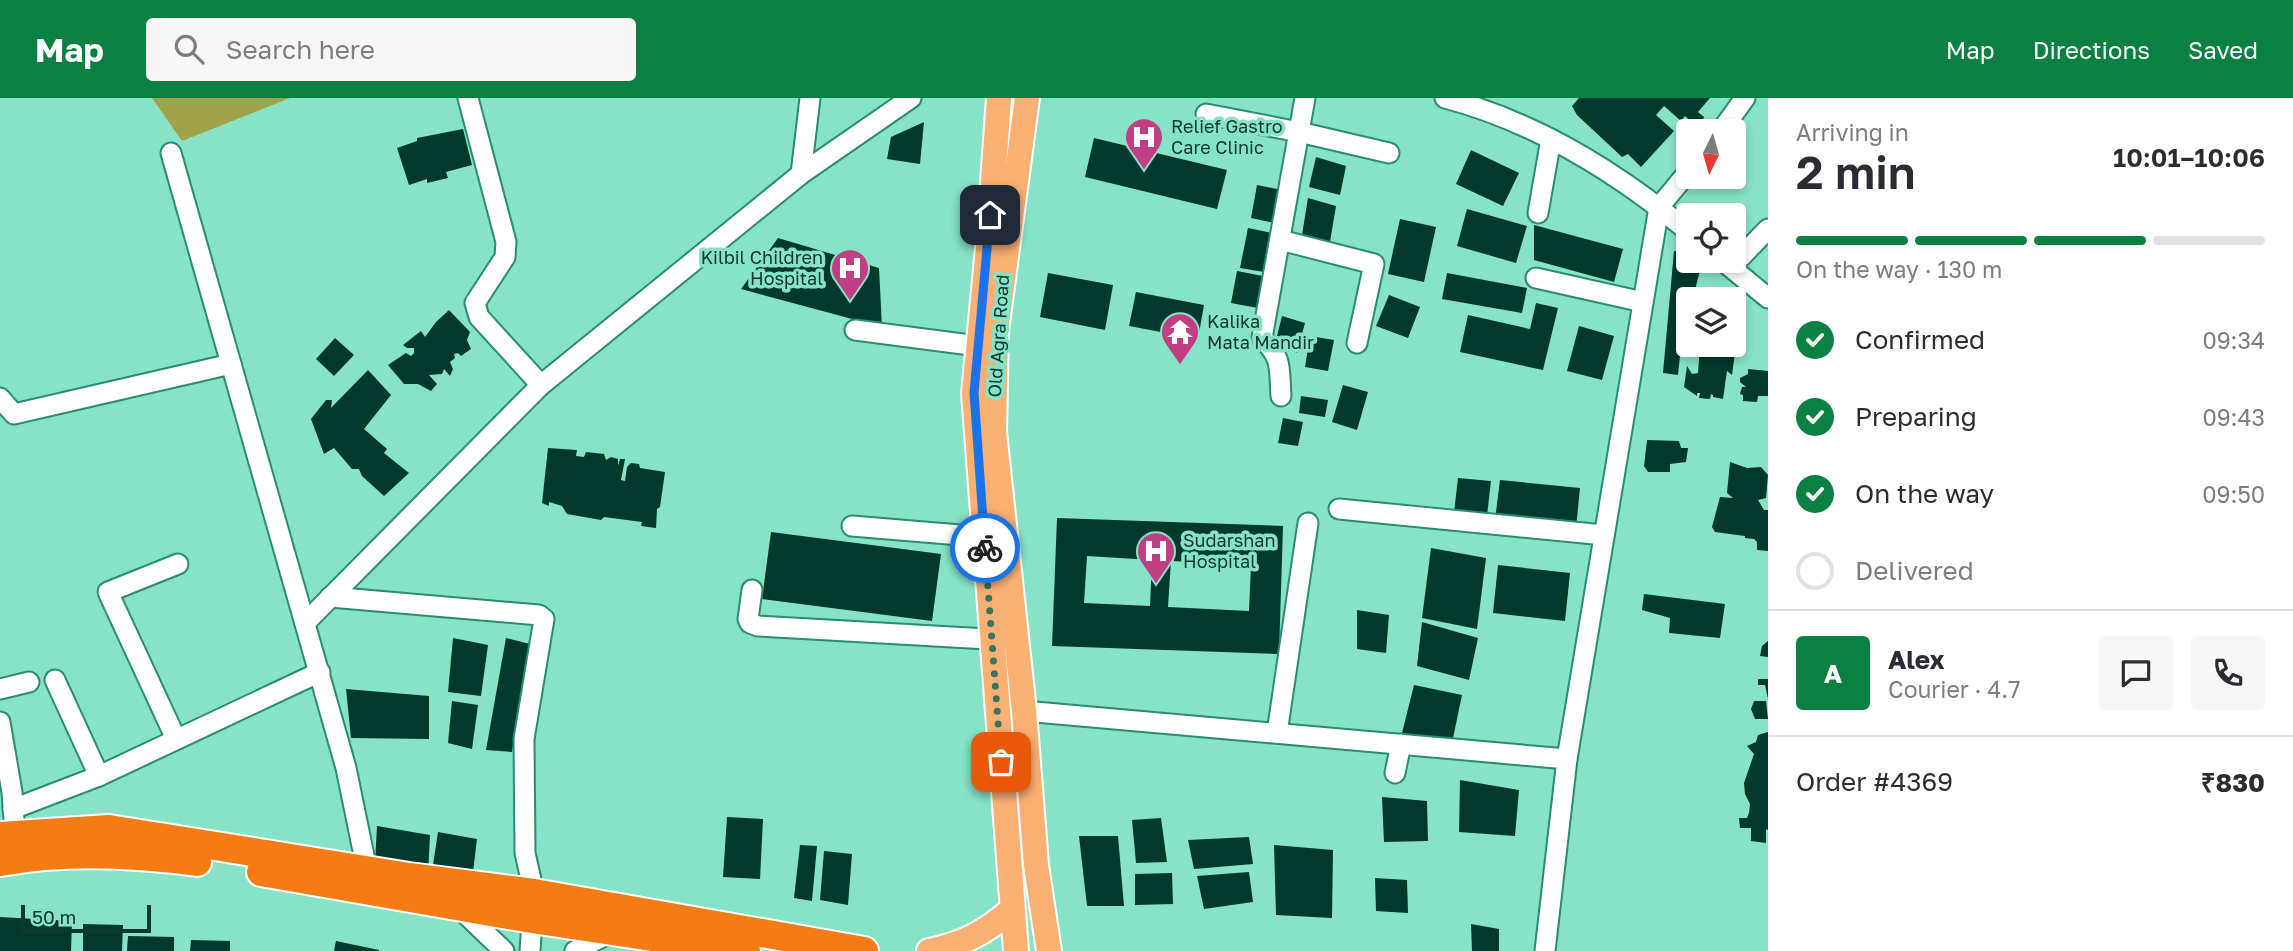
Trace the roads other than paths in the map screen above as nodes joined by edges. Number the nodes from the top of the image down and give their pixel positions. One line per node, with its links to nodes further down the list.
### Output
1 (468, 98): 31 (street)
2 (810, 98): 15 (street)
3 (911, 98): 15 (street)
4 (999, 98): 29 (main road, Old Agra Road)
5 (1027, 98): 43 (main road, Old Agra Road)
6 (1305, 98): 11 (street)
7 (1445, 98): 12 (street)
8 (1745, 98): 10 (street)
9 (1206, 114): 11 (street)
10 (1730, 119)
11 (1299, 132): 14 (street); 21 (street)
12 (1551, 139): 17 (street); 18 (street)
13 (171, 153): 30 (street)
14 (1390, 153)
15 (801, 174): 31 (street)
16 (1676, 187): 17 (street)
17 (1659, 207): 19 (street); 26 (street)
18 (1538, 212)
19 (1676, 221)
20 (1768, 229): 22 (street)
21 (1280, 240): 28 (street); 32 (street)
22 (1746, 248)
23 (1738, 273): 25 (street)
24 (1535, 278): 26 (street)
25 (1768, 298)
26 (1643, 302): 37 (street)
27 (855, 330): 29 (street)
28 (1357, 343)
29 (978, 346): 38 (main road, Old Agra Road)
30 (231, 364): 33 (street); 42 (street)
31 (541, 385): 41 (street)
32 (1281, 396)
33 (0, 398)
34 (1339, 509): 37 (street)
35 (1308, 523): 50 (street)
36 (852, 526): 38 (street)
37 (1604, 535): 55 (street)
38 (984, 537): 43 (main road, Old Agra Road)
39 (178, 564): 51 (street)
40 (752, 590): 43 (street)
41 (330, 597): 42 (street); 61 (street)
42 (305, 623): 44 (street)
43 (1004, 640): 48 (main road, Old Agra Road); 62 (main road, Old Agra Road)
44 (320, 672): 51 (street); 59 (street)
45 (54, 680): 57 (street)
46 (29, 682): 47 (street)
47 (0, 689)
48 (1024, 711): 50 (street); 71 (main road, Old Agra Road)
49 (0, 722): 58 (street)
50 (1277, 733): 52 (street)
51 (176, 739): 57 (street)
52 (1373, 741): 53 (street); 54 (street)
53 (1401, 744): 55 (street); 56 (street)
54 (1353, 752)
55 (1567, 759): 72 (street)
56 (1395, 773)
57 (99, 776): 58 (street)
58 (9, 840): 59 (highway)
59 (369, 880): 60 (highway); 61 (highway)
60 (455, 905): 61 (highway); 64 (street)
61 (533, 906): 63 (highway); 65 (street); 68 (highway)
62 (1011, 910): 69 (main road); 70 (main road, Old Agra Road)
63 (612, 932): 66 (street); 67 (highway)
64 (504, 951)
65 (530, 951)
66 (575, 951)
67 (746, 951)
68 (864, 951)
69 (929, 951)
70 (1016, 951)
71 (1049, 951)
72 (1545, 951)

